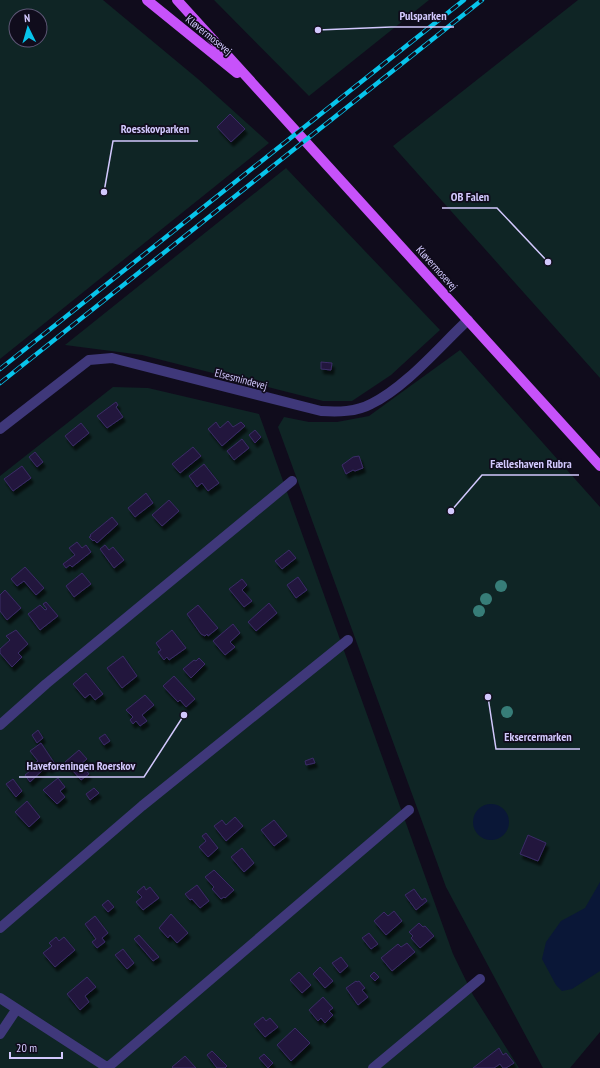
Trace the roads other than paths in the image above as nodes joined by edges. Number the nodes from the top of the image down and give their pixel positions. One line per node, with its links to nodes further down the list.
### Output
1 (147, 0): 3 (main road, Kløvermosevej)
2 (177, 0): 3 (main road, Kløvermosevej)
3 (256, 87): 4 (main road, Kløvermosevej)
4 (468, 320): 5 (street, Elsesmindevej); 6 (main road, Kløvermosevej)
5 (0, 429)
6 (600, 466)
7 (292, 481): 9 (street)
8 (348, 640): 11 (street)
9 (0, 725)
10 (409, 810): 16 (street)
11 (0, 928)
12 (480, 979): 17 (street)
13 (0, 998): 14 (street)
14 (16, 1010): 15 (street); 16 (street)
15 (0, 1034)
16 (108, 1068)
17 (372, 1068)

